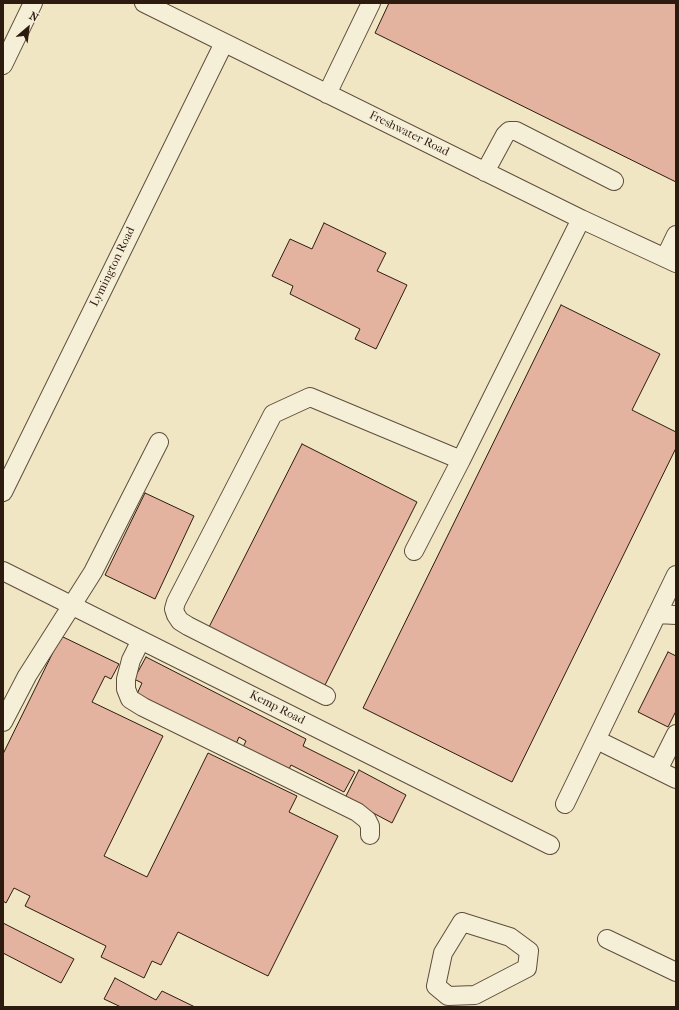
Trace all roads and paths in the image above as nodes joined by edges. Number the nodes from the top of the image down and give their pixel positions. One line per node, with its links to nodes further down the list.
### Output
1 (33, 3): 5 (street)
2 (144, 3): 4 (street, Freshwater Road)
3 (370, 3): 6 (street)
4 (224, 43): 6 (street, Freshwater Road); 14 (street, Lymington Road)
5 (3, 65)
6 (327, 94): 7 (street, Freshwater Road)
7 (485, 172): 8 (street); 9 (street, Freshwater Road)
8 (614, 181)
9 (582, 219): 11 (street, Freshwater Road); 13 (street)
10 (676, 235): 11 (street)
11 (671, 260)
12 (159, 442): 18 (street)
13 (461, 460): 15 (street); 22 (street)
14 (3, 492)
15 (414, 551)
16 (3, 571): 18 (street, Kemp Road)
17 (676, 575): 19 (street)
18 (71, 605): 21 (street, Kemp Road); 23 (street)
19 (657, 614): 20 (street); 25 (street)
20 (676, 615)
21 (141, 640): 29 (street); 30 (street, Kemp Road)
22 (326, 696)
23 (3, 722)
24 (676, 734): 26 (street)
25 (597, 740): 26 (street); 28 (street)
26 (658, 770): 27 (street)
27 (676, 779)
28 (565, 804)
29 (370, 835)
30 (550, 845)
31 (607, 939): 32 (street)
32 (676, 972)
33 (476, 1001): 33 (street)

